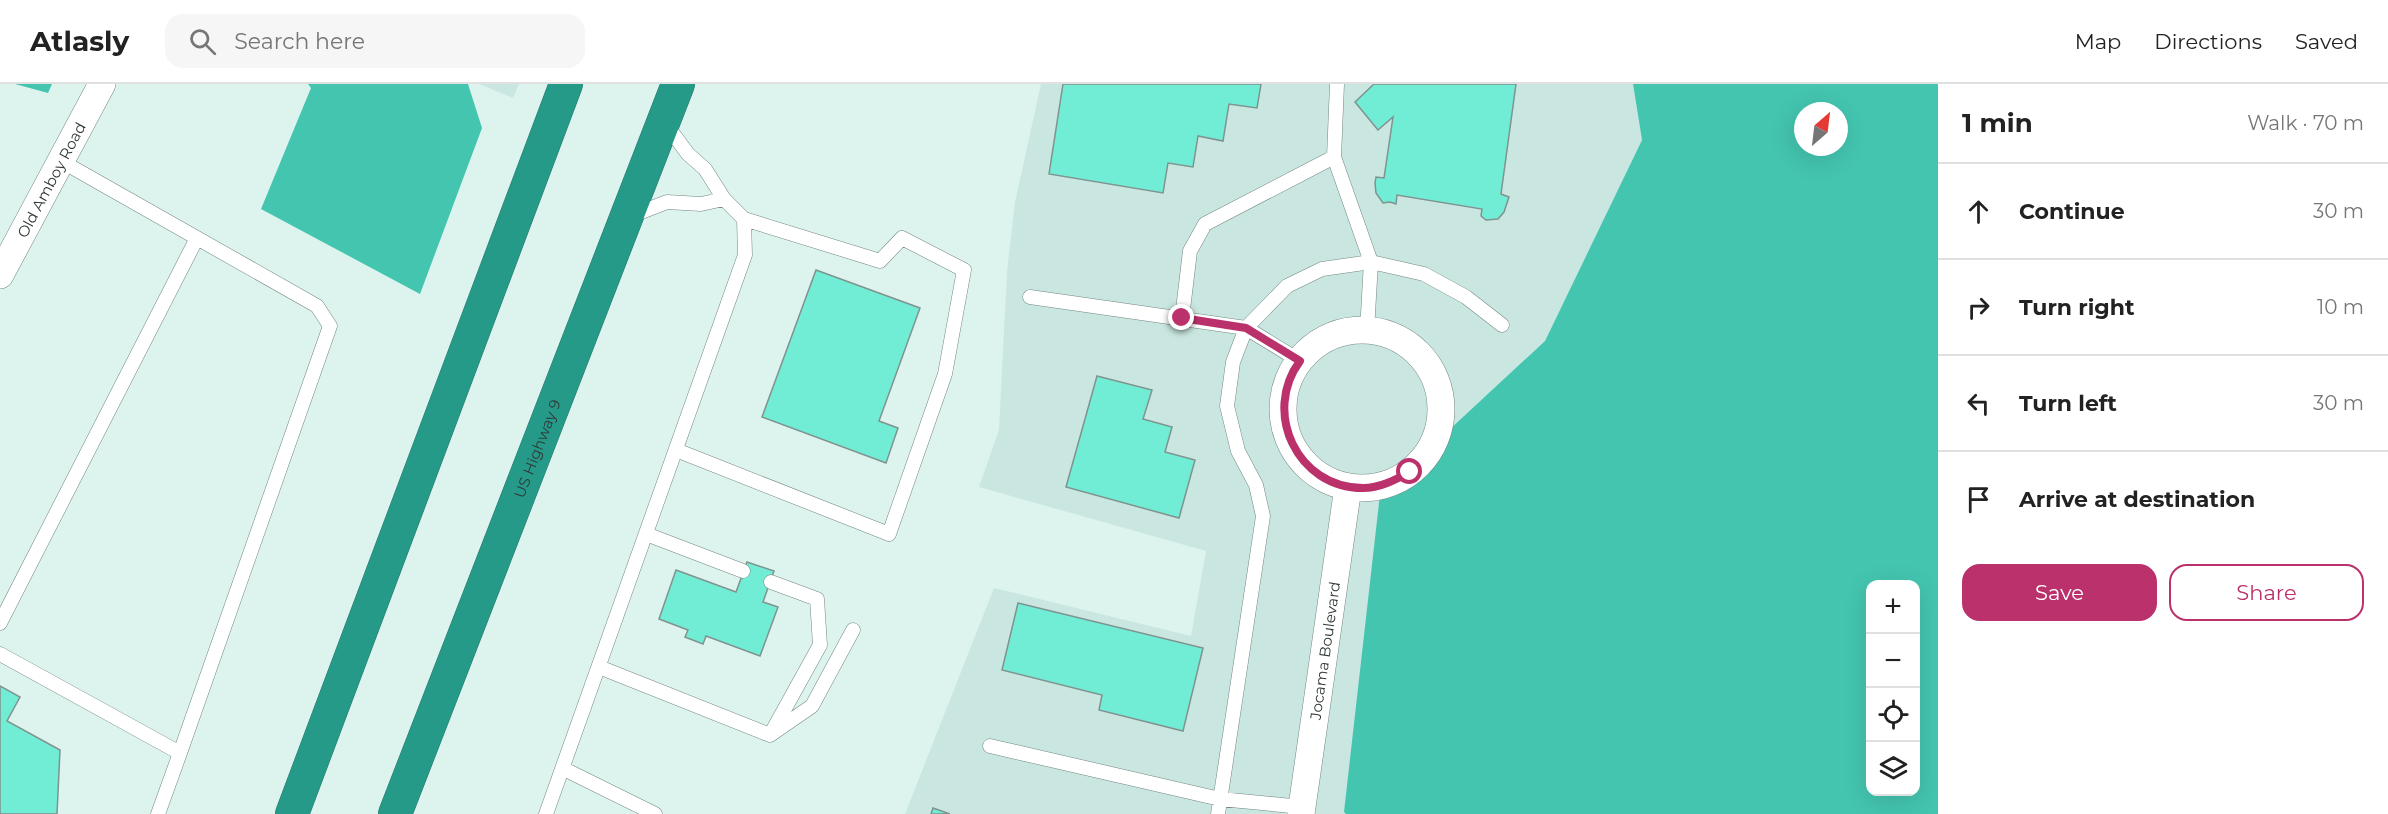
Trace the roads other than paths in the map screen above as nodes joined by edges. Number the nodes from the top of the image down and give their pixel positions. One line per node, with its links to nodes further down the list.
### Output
1 (102, 84): 7 (street, Old Amboy Road)
2 (566, 84): 36 (highway)
3 (678, 84): 5 (highway, US Highway 9)
4 (1337, 84): 6 (lane)
5 (663, 121): 8 (lane); 9 (highway, US Highway 9)
6 (1334, 157): 12 (lane); 15 (lane)
7 (61, 161): 11 (lane); 13 (street, Old Amboy Road)
8 (724, 199): 9 (lane); 10 (lane)
9 (627, 218): 37 (highway, US Highway 9)
10 (744, 219): 20 (lane); 20 (lane)
11 (197, 238): 25 (lane); 31 (lane)
12 (1371, 262): 16 (lane); 17 (lane); 18 (lane)
13 (0, 275)
14 (1030, 297): 15 (lane)
15 (1182, 318): 17 (lane)
16 (1502, 325)
17 (1246, 328): 19 (lane); 33 (lane)
18 (1366, 331): 19 (street); 21 (street)
19 (1300, 361): 21 (street)
20 (676, 450): 22 (lane)
21 (1348, 487): 34 (street, Jocama Boulevard)
22 (646, 534): 23 (lane); 28 (lane)
23 (743, 571)
24 (771, 582): 29 (lane)
25 (0, 623)
26 (853, 630): 29 (lane)
27 (0, 654): 31 (lane)
28 (599, 668): 29 (lane); 32 (lane)
29 (770, 735)
30 (990, 746): 33 (lane)
31 (180, 753): 35 (lane)
32 (564, 769): 38 (lane); 39 (lane)
33 (1220, 799): 34 (lane); 40 (lane)
34 (1302, 811)
35 (158, 814)
36 (292, 814)
37 (395, 814)
38 (546, 814)
39 (655, 814)
40 (1218, 814)

